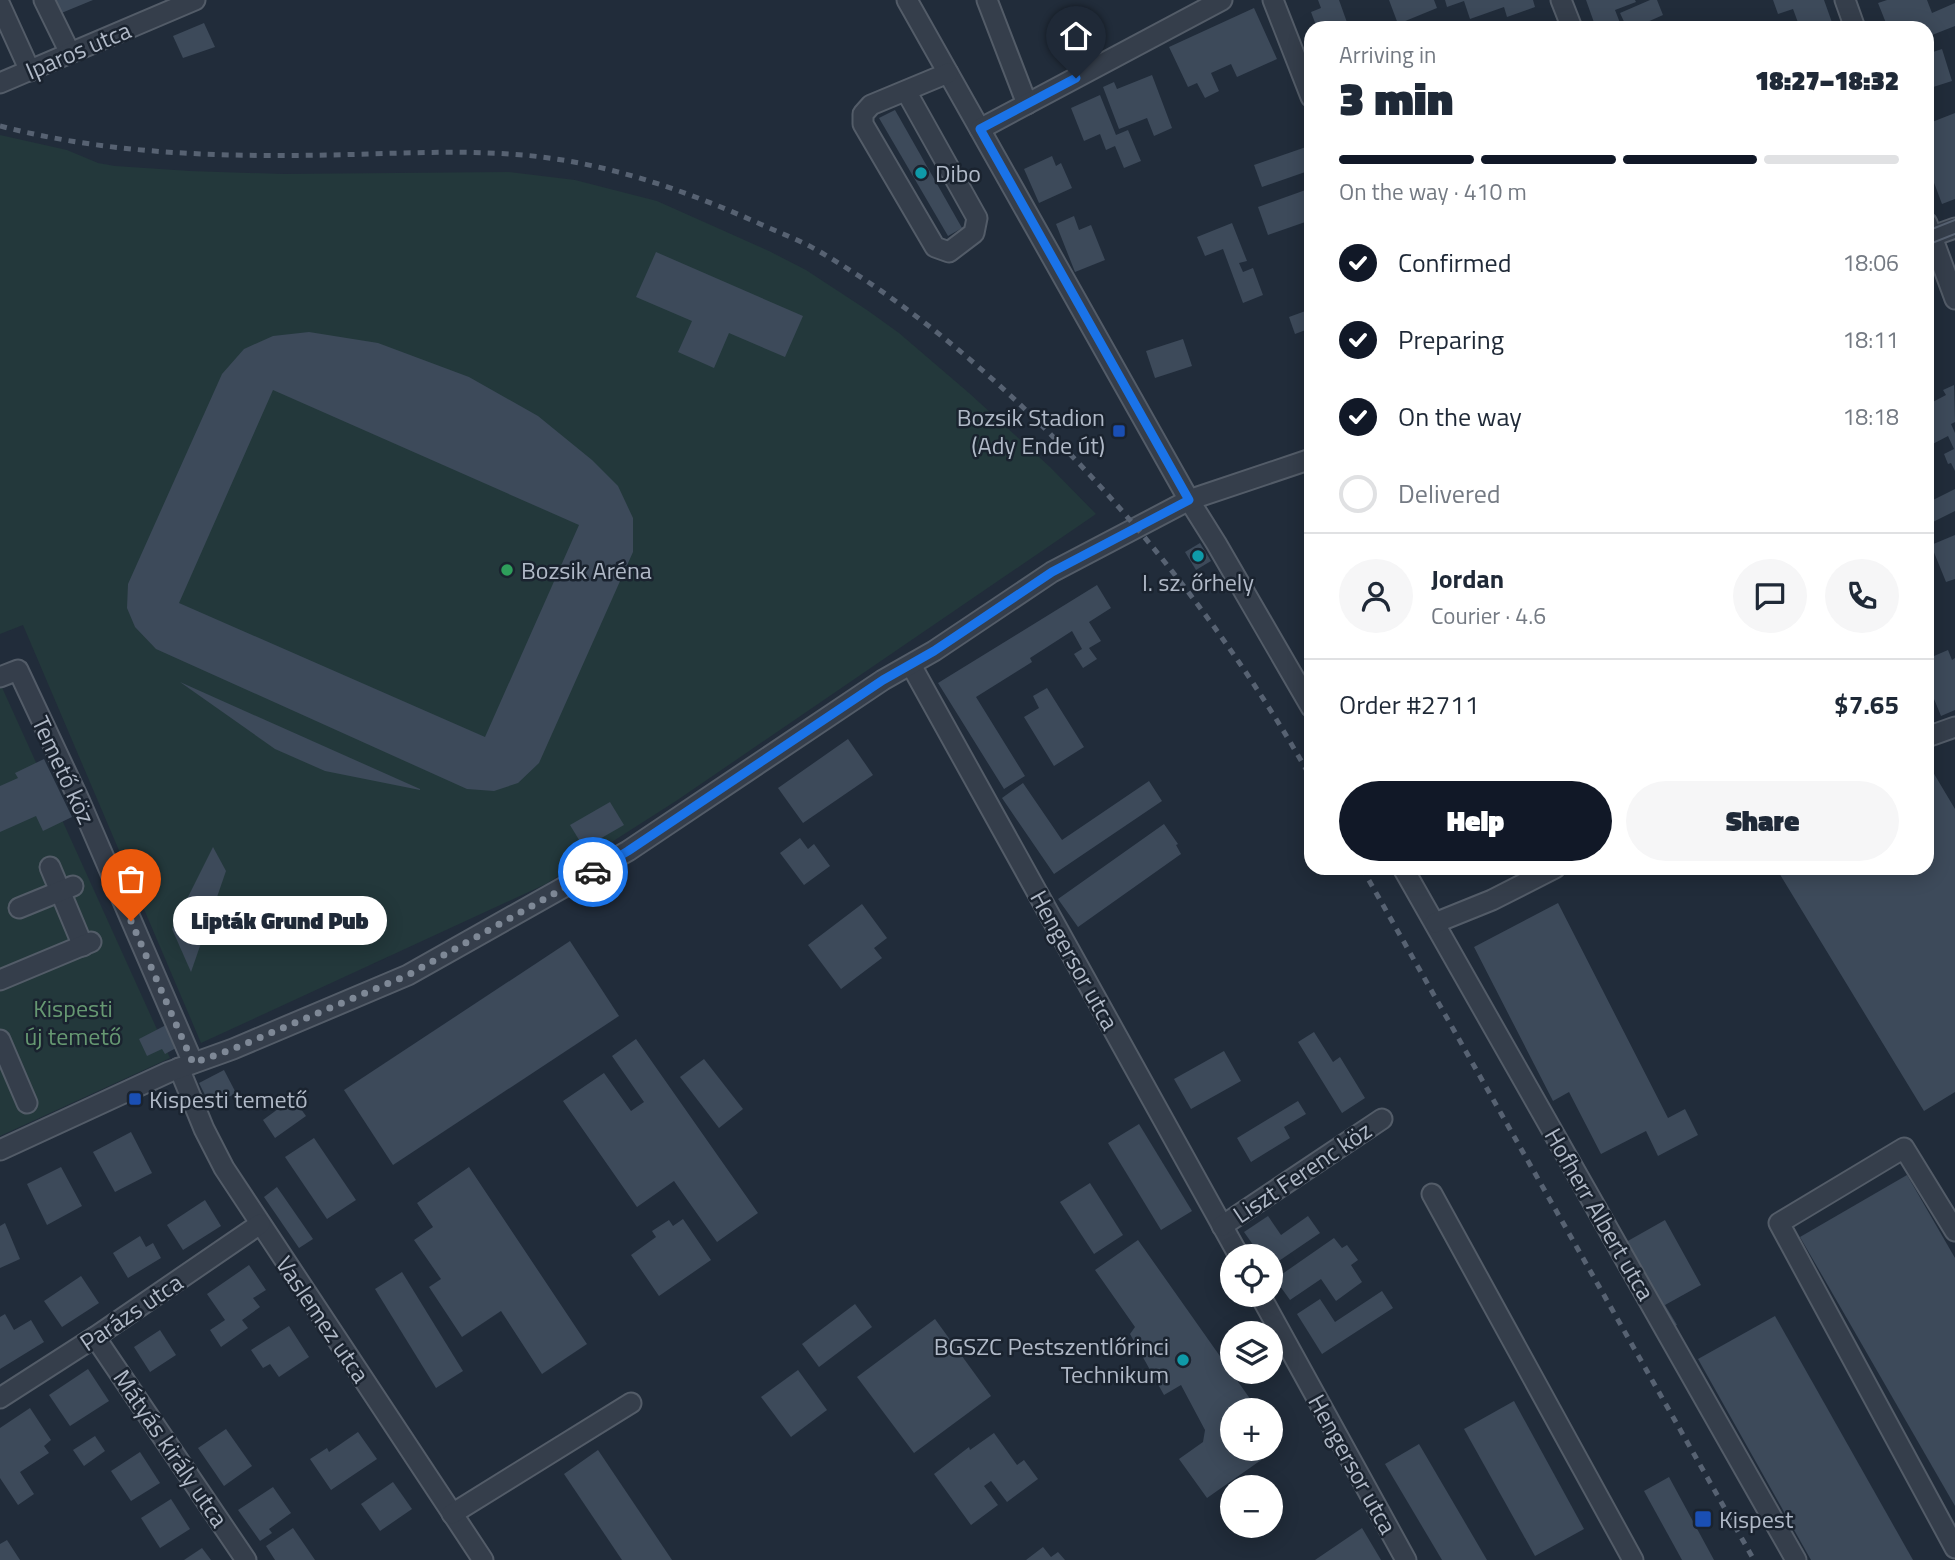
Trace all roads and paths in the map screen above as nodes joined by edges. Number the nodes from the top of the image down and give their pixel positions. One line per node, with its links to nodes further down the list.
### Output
1 (44, 0): 13 (street)
2 (195, 0): 10 (street, Iparos utca)
3 (907, 0): 15 (street)
4 (987, 0): 19 (street)
5 (1222, 0): 19 (street)
6 (1273, 0): 16 (street)
7 (1561, 0): 11 (street)
8 (1845, 0): 12 (street)
9 (0, 5): 14 (street)
10 (155, 8): 13 (street, Iparos utca)
11 (1569, 21)
12 (1852, 21)
13 (70, 53): 14 (street, Iparos utca)
14 (30, 71): 17 (street, Iparos utca)
15 (948, 73): 18 (street); 20 (street)
16 (1304, 79)
17 (0, 83)
18 (906, 90): 18 (street)
19 (1027, 104): 20 (street)
20 (980, 129): 26 (street)
21 (1955, 228): 22 (street)
22 (1934, 231)
23 (1934, 247): 24 (street)
24 (1955, 299)
25 (1304, 461): 26 (street)
26 (1189, 500): 27 (street); 29 (street)
27 (911, 665): 40 (street); 46 (street, Hengersor utca)
28 (9, 673): 40 (street, Temető köz)
29 (1304, 695)
30 (1955, 727): 31 (street)
31 (1934, 734)
32 (50, 867): 35 (street)
33 (1407, 875): 37 (street, Hofherr Albert utca)
34 (1541, 875): 37 (street)
35 (66, 889): 36 (street); 38 (street)
36 (19, 908)
37 (1435, 923): 59 (street, Hofherr Albert utca)
38 (0, 980)
39 (0, 1040): 41 (street)
40 (186, 1066): 43 (street); 45 (street, Vaslemez utca)
41 (27, 1103)
42 (1382, 1119): 46 (street, Liszt Ferenc köz)
43 (0, 1150)
44 (1432, 1194): 58 (street)
45 (260, 1224): 50 (street, Parázs utca); 53 (street, Vaslemez utca)
46 (1222, 1226): 48 (street, Hengersor utca)
47 (1955, 1231): 54 (street)
48 (1232, 1244)
49 (1267, 1307): 57 (street, Hengersor utca)
50 (96, 1337): 51 (street, Parázs utca); 55 (street, Mátyás király utca)
51 (0, 1398)
52 (631, 1403): 53 (street)
53 (452, 1514): 56 (street, Vaslemez utca)
54 (1955, 1548)
55 (246, 1560)
56 (483, 1560)
57 (1406, 1560)
58 (1633, 1560)
59 (1796, 1560)

